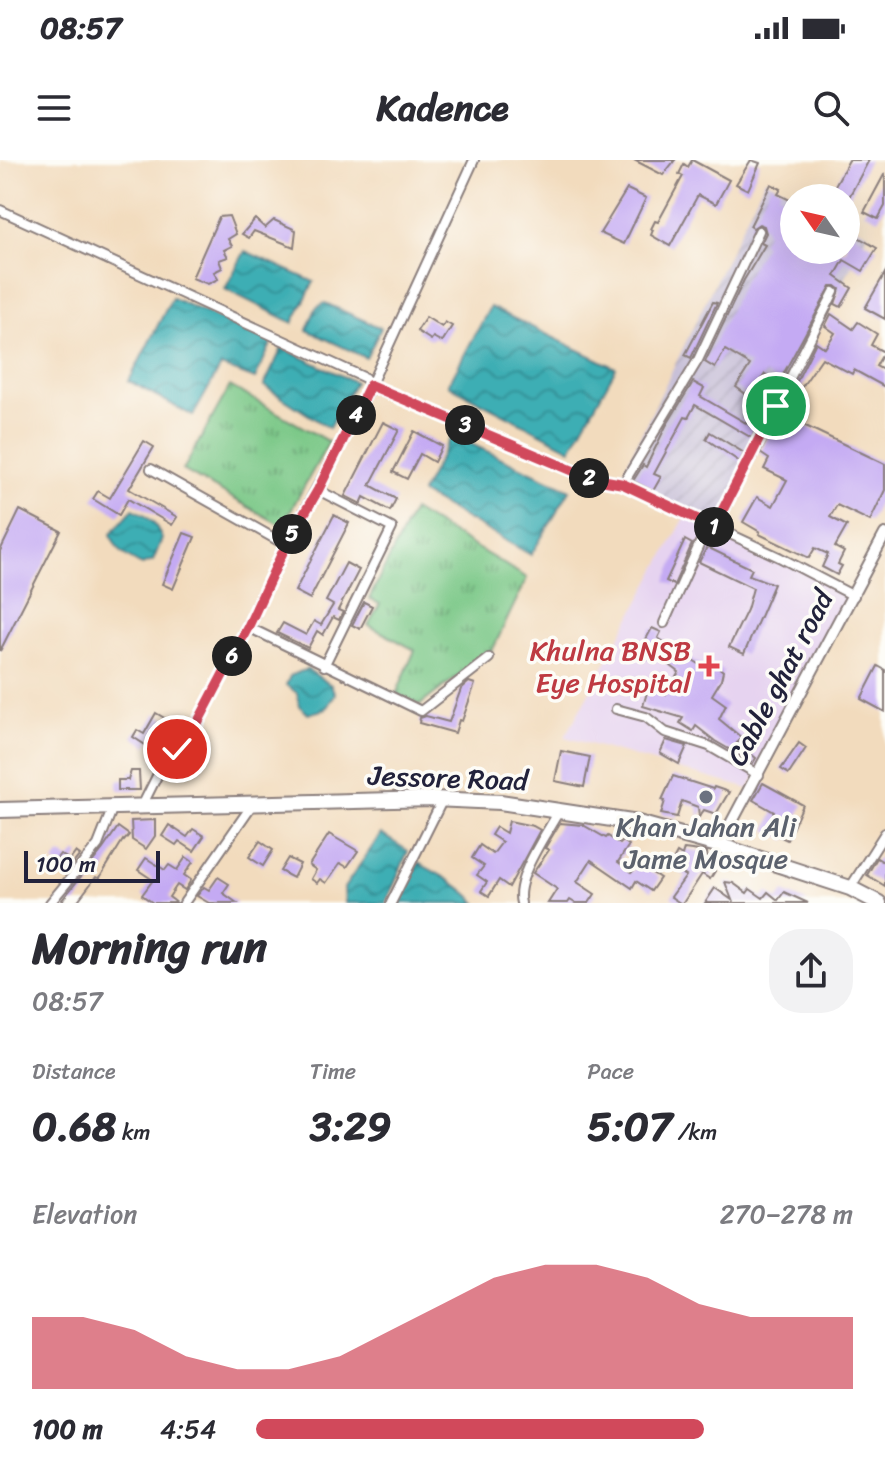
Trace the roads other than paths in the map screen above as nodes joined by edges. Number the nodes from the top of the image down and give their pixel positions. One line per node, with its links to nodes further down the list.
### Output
1 (474, 160): 5 (street)
2 (0, 210): 5 (street)
3 (759, 231): 7 (street)
4 (834, 292): 9 (street)
5 (370, 385): 7 (street); 8 (street)
6 (151, 469): 11 (street)
7 (623, 484): 9 (street)
8 (318, 490): 11 (street); 16 (street)
9 (711, 526): 12 (street); 13 (street)
10 (885, 536): 12 (street, Cable ghat road)
11 (286, 545): 14 (street)
12 (853, 596): 18 (street, Cable ghat road)
13 (664, 623)
14 (248, 627): 16 (street); 21 (street)
15 (489, 658): 16 (street)
16 (324, 666)
17 (616, 709): 18 (street)
18 (758, 774): 26 (street, Cable ghat road)
19 (443, 799): 20 (highway, Jessore Road); 24 (highway, Jessore Road); 30 (street)
20 (252, 803): 21 (highway, Jessore Road); 29 (street)
21 (142, 806): 22 (highway, Jessore Road)
22 (113, 807): 23 (highway, Jessore Road); 28 (street)
23 (0, 810)
24 (559, 811): 26 (highway, Jessore Road); 31 (street)
25 (885, 833): 27 (street)
26 (720, 846): 27 (highway, Jessore Road)
27 (851, 894): 32 (highway, Jessore Road)
28 (50, 903)
29 (184, 903)
30 (391, 903)
31 (521, 903)
32 (879, 903)

